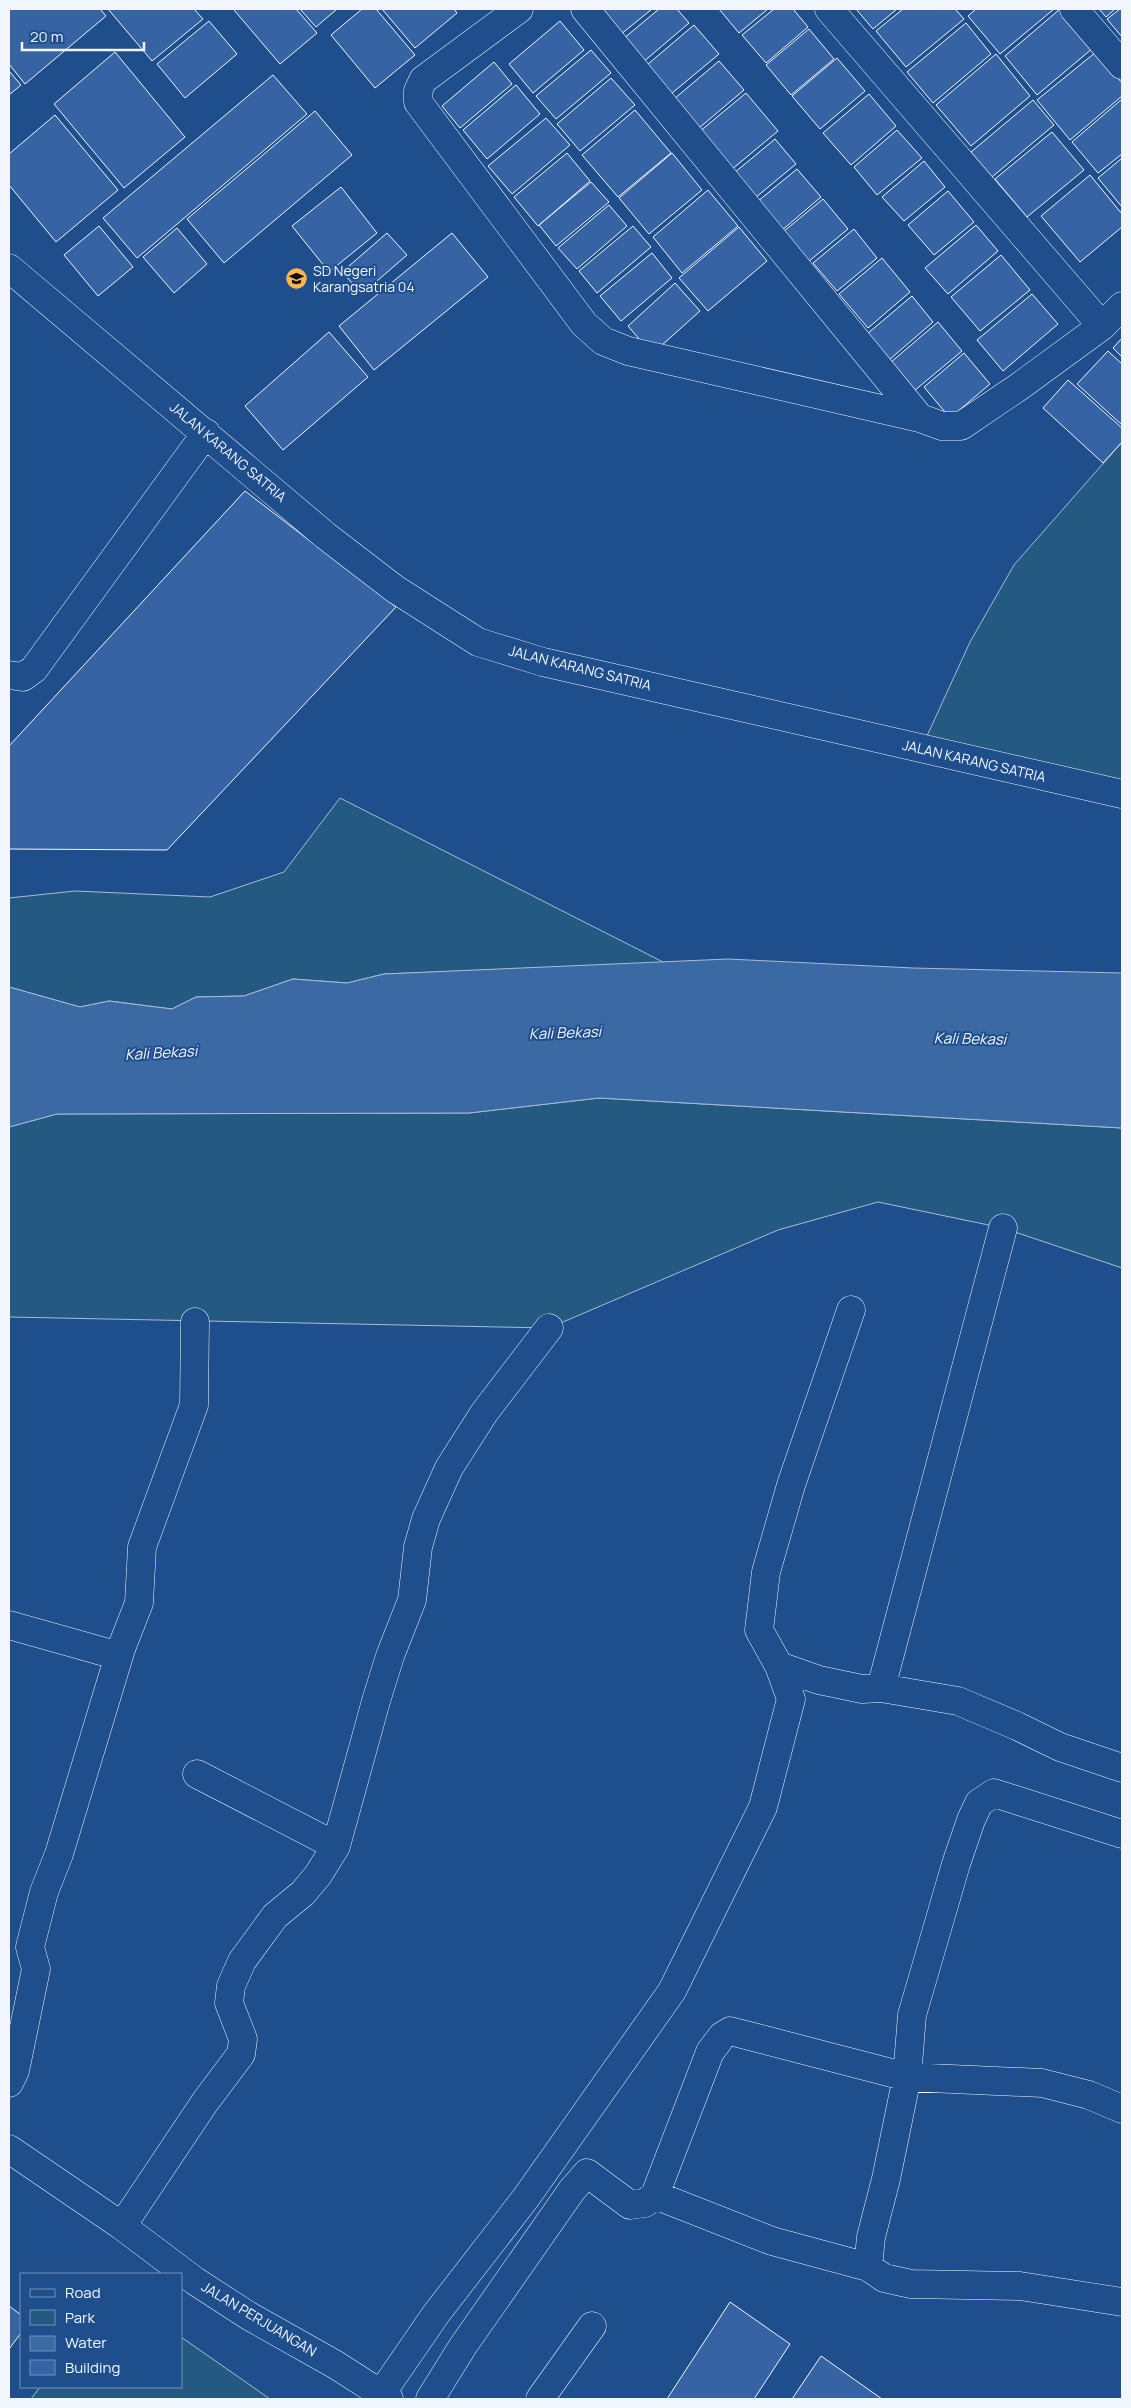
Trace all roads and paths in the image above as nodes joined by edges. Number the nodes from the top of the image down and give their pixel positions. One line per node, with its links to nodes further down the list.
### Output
1 (519, 9): 9 (street)
2 (585, 9): 9 (street)
3 (829, 9): 8 (street)
4 (1074, 9): 5 (street)
5 (1122, 66)
6 (9, 268): 10 (street, JALAN KARANG SATRIA)
7 (1122, 306): 8 (street)
8 (1102, 326): 9 (street)
9 (920, 418)
10 (206, 433): 11 (street); 12 (street, JALAN KARANG SATRIA)
11 (9, 675)
12 (1121, 790)
13 (1003, 1228): 20 (street)
14 (851, 1310): 19 (street)
15 (195, 1322): 18 (street)
16 (549, 1328): 24 (street)
17 (9, 1625): 18 (street)
18 (119, 1656): 26 (street)
19 (779, 1666): 20 (street); 34 (street)
20 (881, 1688): 21 (street)
21 (1122, 1768)
22 (197, 1774): 24 (street)
23 (1122, 1834): 25 (street)
24 (336, 1846): 30 (street)
25 (907, 2077): 27 (street); 29 (street); 31 (street)
26 (9, 2083)
27 (1122, 2109)
28 (9, 2149): 30 (street, JALAN PERJUANGAN)
29 (655, 2195): 31 (street); 35 (street)
30 (122, 2226): 34 (street, JALAN PERJUANGAN)
31 (868, 2266): 32 (street)
32 (1122, 2302)
33 (592, 2326): 36 (street)
34 (385, 2396)
35 (430, 2399)
36 (540, 2399)

